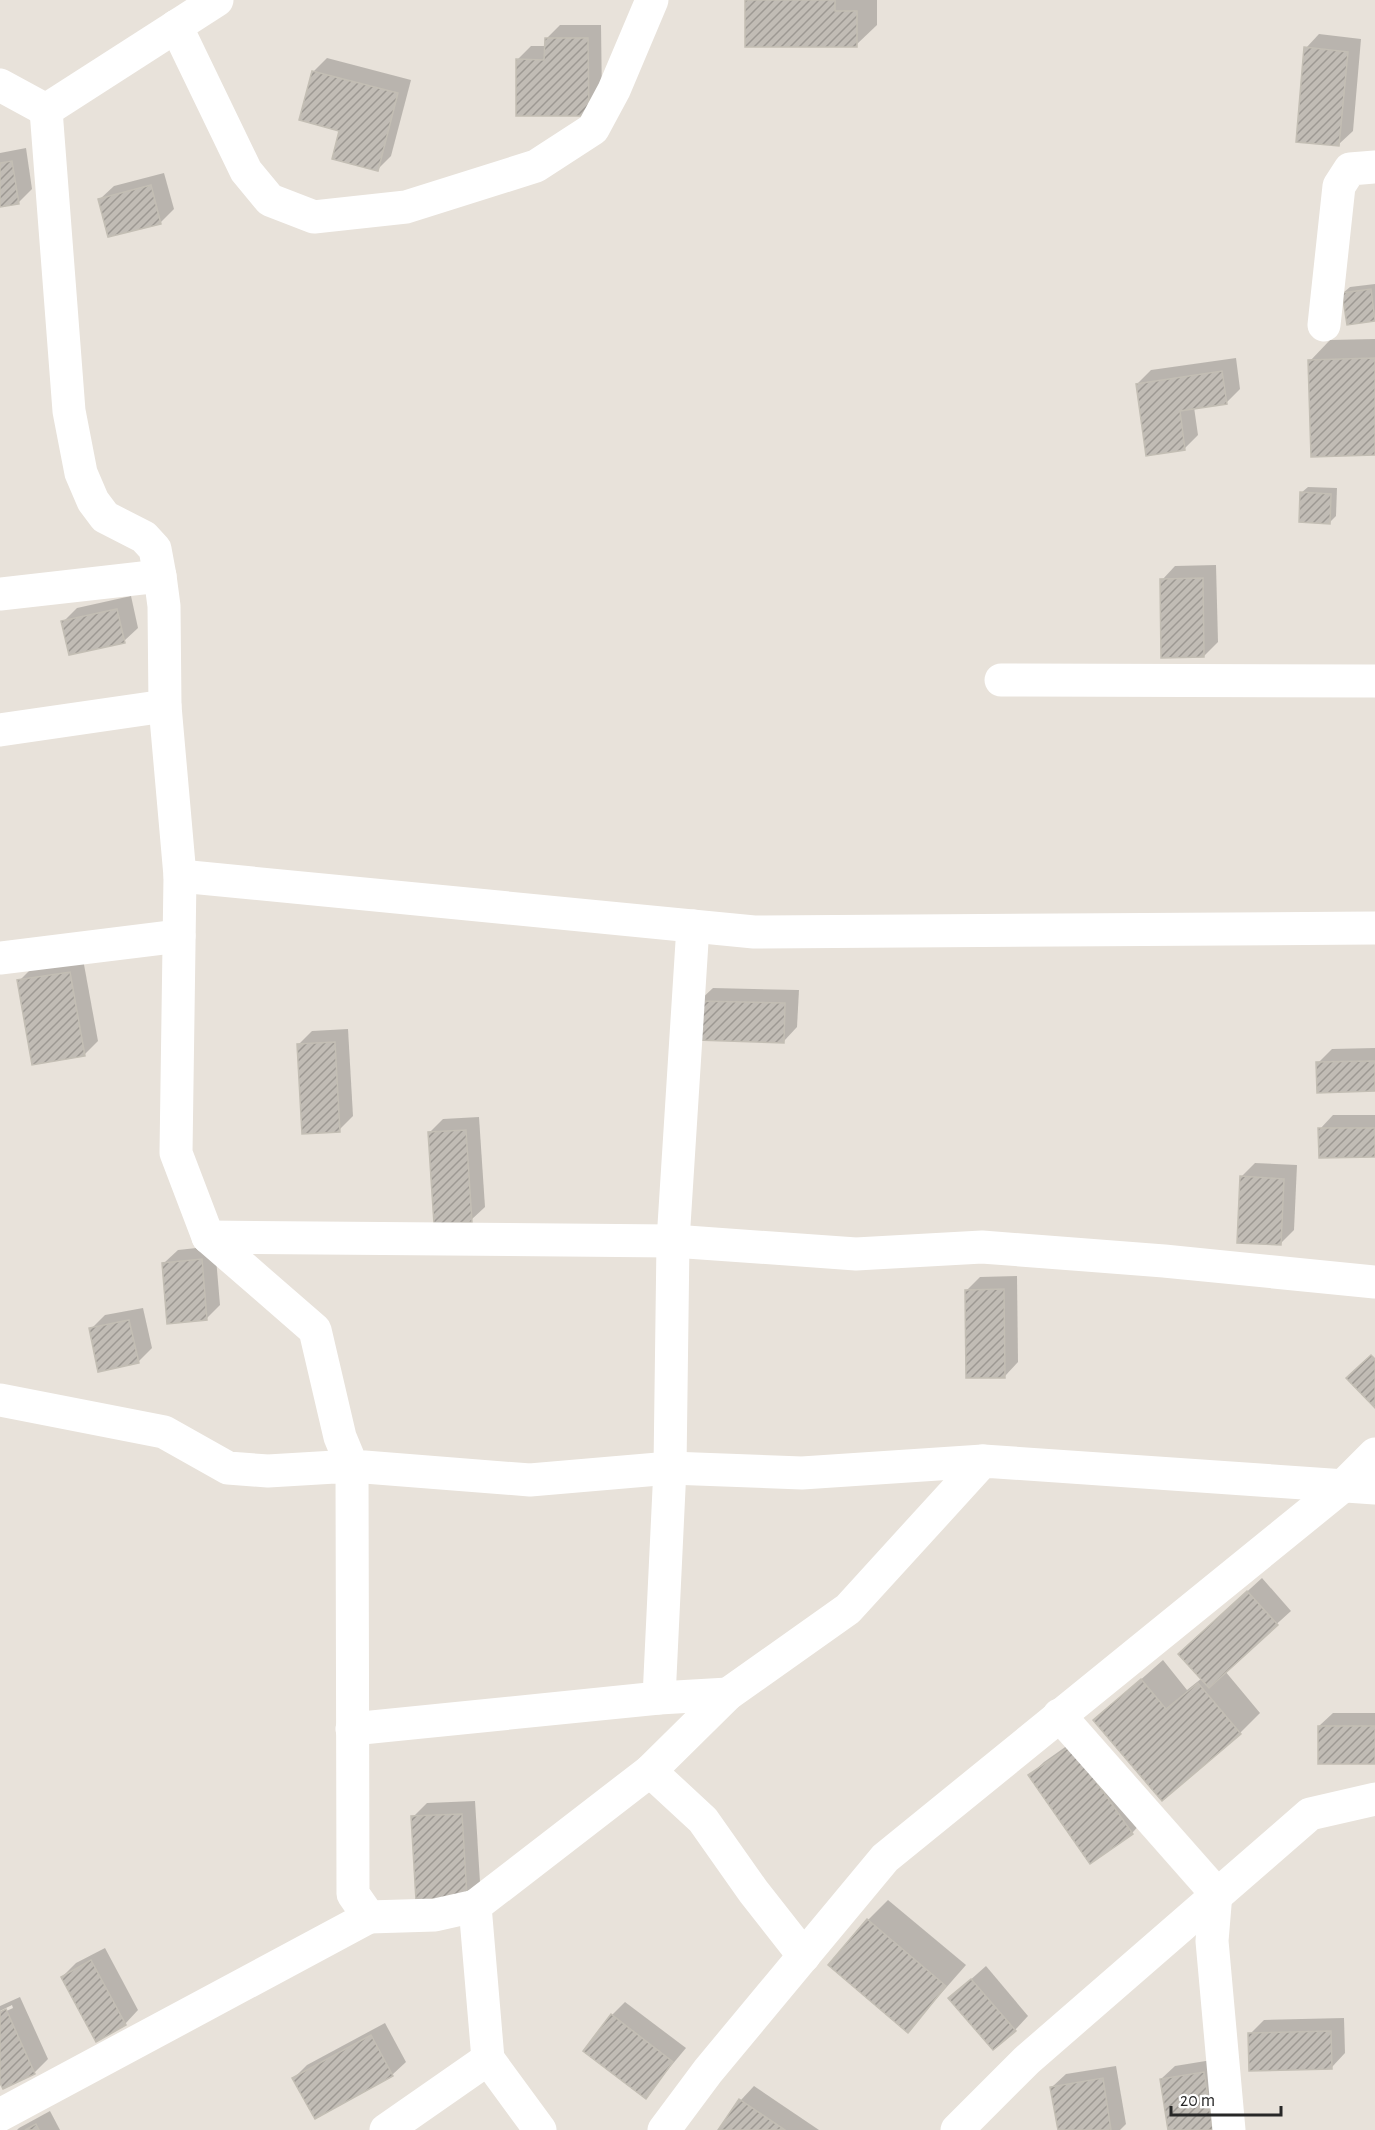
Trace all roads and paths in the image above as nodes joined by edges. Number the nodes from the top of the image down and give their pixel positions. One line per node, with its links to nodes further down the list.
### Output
1 (216, 0): 3 (street)
2 (652, 0): 3 (street)
3 (176, 26): 5 (street)
4 (0, 85): 5 (street)
5 (46, 110): 8 (street)
6 (1375, 167): 7 (street)
7 (1324, 325)
8 (160, 576): 9 (street); 12 (street)
9 (0, 594)
10 (1001, 680): 11 (street)
11 (1375, 681)
12 (165, 706): 13 (street); 14 (street)
13 (0, 730)
14 (180, 876): 15 (street); 17 (street)
15 (693, 926): 16 (street); 20 (street)
16 (1375, 928)
17 (179, 936): 18 (street); 19 (street)
18 (0, 958)
19 (208, 1237): 20 (street); 25 (street)
20 (673, 1241): 21 (street); 26 (street)
21 (1375, 1282)
22 (0, 1400): 25 (street)
23 (1375, 1454): 27 (street)
24 (983, 1461): 26 (street); 27 (street); 28 (street)
25 (352, 1466): 26 (street); 31 (street)
26 (670, 1468): 29 (street)
27 (1359, 1487): 30 (street)
28 (728, 1694): 29 (street); 32 (street)
29 (659, 1698): 31 (street)
30 (1059, 1715): 34 (street); 37 (street)
31 (352, 1729): 36 (street)
32 (650, 1772): 35 (street); 37 (street)
33 (1375, 1799): 34 (street)
34 (1216, 1893): 43 (street); 44 (street)
35 (475, 1906): 36 (street); 38 (street)
36 (369, 1917): 39 (street)
37 (804, 1956): 42 (street)
38 (489, 2059): 40 (street); 41 (street)
39 (0, 2115)
40 (386, 2130)
41 (540, 2130)
42 (664, 2130)
43 (957, 2130)
44 (1229, 2130)

